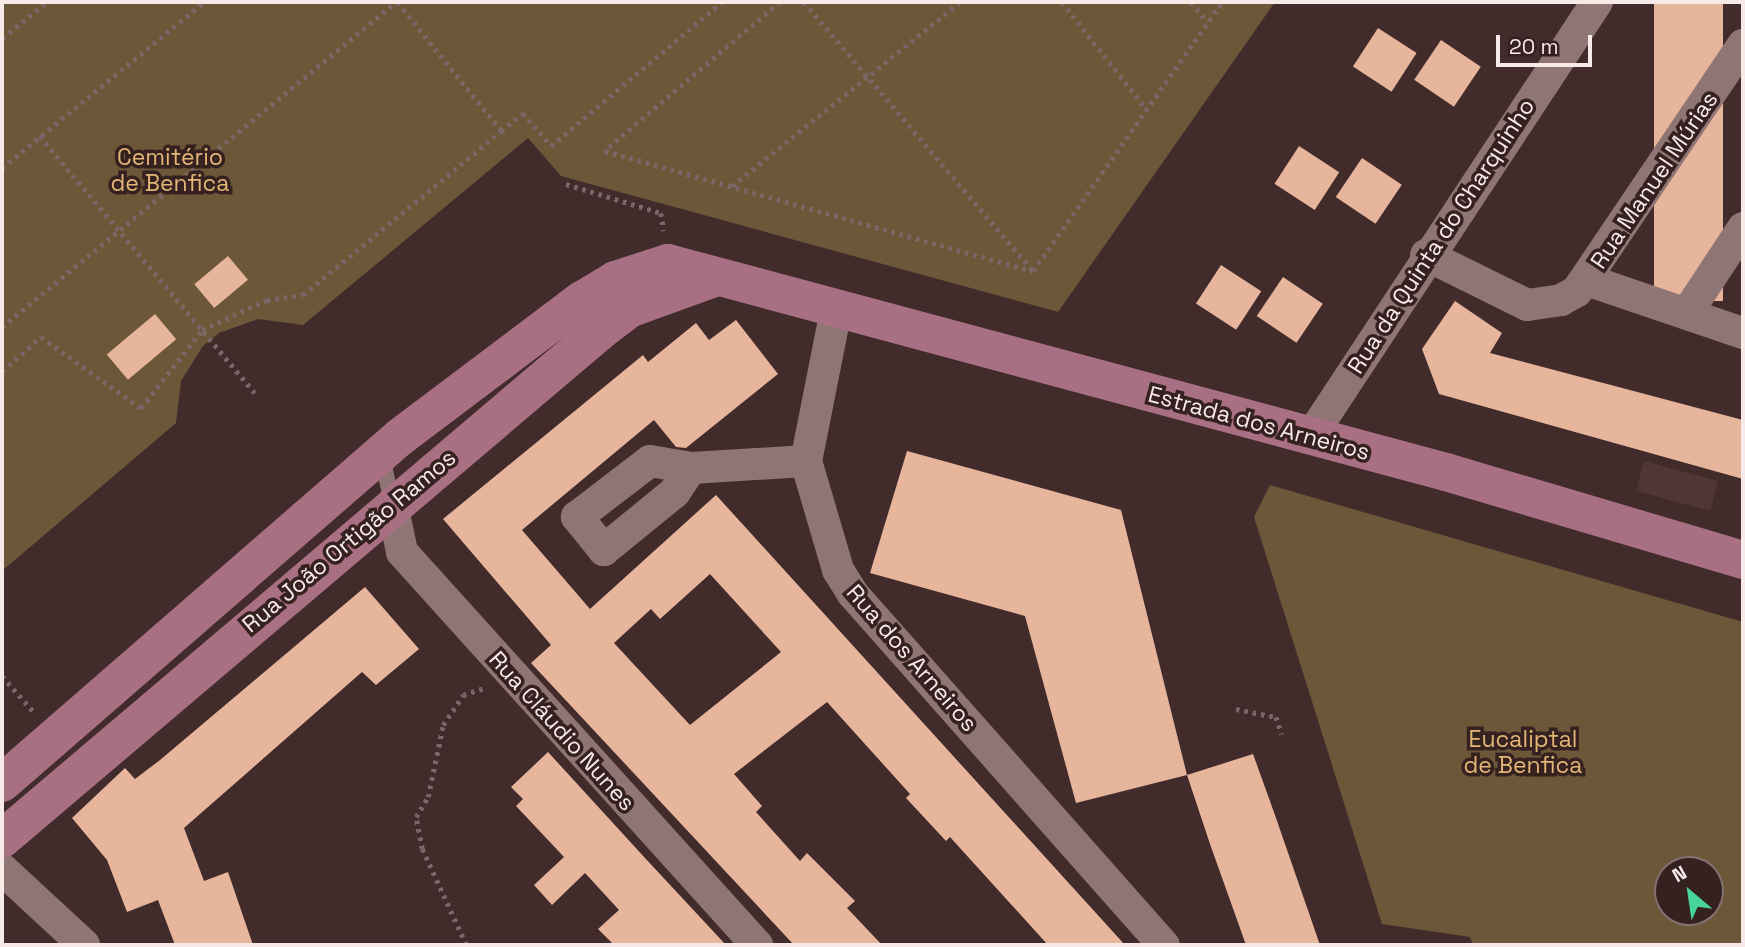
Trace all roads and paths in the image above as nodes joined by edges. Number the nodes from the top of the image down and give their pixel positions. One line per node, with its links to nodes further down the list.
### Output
1 (47, 2): 13 (path)
2 (204, 2): 18 (path)
3 (396, 2): 17 (path); 23 (path)
4 (722, 2): 17 (path)
5 (780, 2): 21 (path)
6 (804, 2): 15 (path)
7 (960, 2): 15 (path)
8 (1062, 2): 16 (path)
9 (1191, 2): 12 (path)
10 (1222, 2): 12 (path)
11 (1597, 2): 24 (street, Rua da Quinta do Charquinho)
12 (1207, 22): 16 (path)
13 (2, 38)
14 (1743, 45): 28 (street, Rua Manuel Múrias)
15 (867, 76): 21 (path); 26 (path)
16 (1147, 110): 26 (path)
17 (501, 131): 32 (path)
18 (40, 136): 19 (path); 23 (path)
19 (2, 168)
20 (566, 184): 25 (path)
21 (731, 187): 26 (path)
22 (1743, 228): 30 (street)
23 (119, 230): 31 (path); 32 (path)
24 (1426, 255): 28 (street, Rua Manuel Múrias); 36 (street, Rua da Quinta do Charquinho)
25 (668, 264): 27 (street); 37 (street, Rua João Ortigão Ramos)
26 (1033, 271)
27 (717, 277): 29 (street, Estrada dos Arneiros); 40 (street, Rua João Ortigão Ramos)
28 (1587, 280): 30 (street, Rua Manuel Múrias)
29 (836, 310): 36 (street, Estrada dos Arneiros); 38 (street, Rua dos Arneiros)
30 (1687, 313): 33 (street, Rua Manuel Múrias)
31 (2, 327)
32 (202, 330): 34 (path); 35 (path)
33 (1743, 333)
34 (2, 371)
35 (255, 393)
36 (1311, 436): 41 (street, Estrada dos Arneiros)
37 (382, 452): 40 (lane); 47 (street, Rua João Ortigão Ramos)
38 (806, 461): 39 (street); 53 (street, Rua dos Arneiros)
39 (691, 468)
40 (391, 504): 43 (street, Rua Cláudio Nunes); 48 (street, Rua João Ortigão Ramos)
41 (1743, 560)
42 (2, 676): 45 (path)
43 (513, 679): 51 (path); 52 (street, Rua Cláudio Nunes)
44 (1236, 709): 46 (path)
45 (34, 712)
46 (1282, 734)
47 (2, 783)
48 (2, 839)
49 (2, 869): 50 (street)
50 (84, 945)
51 (466, 945)
52 (757, 945)
53 (1164, 945)

